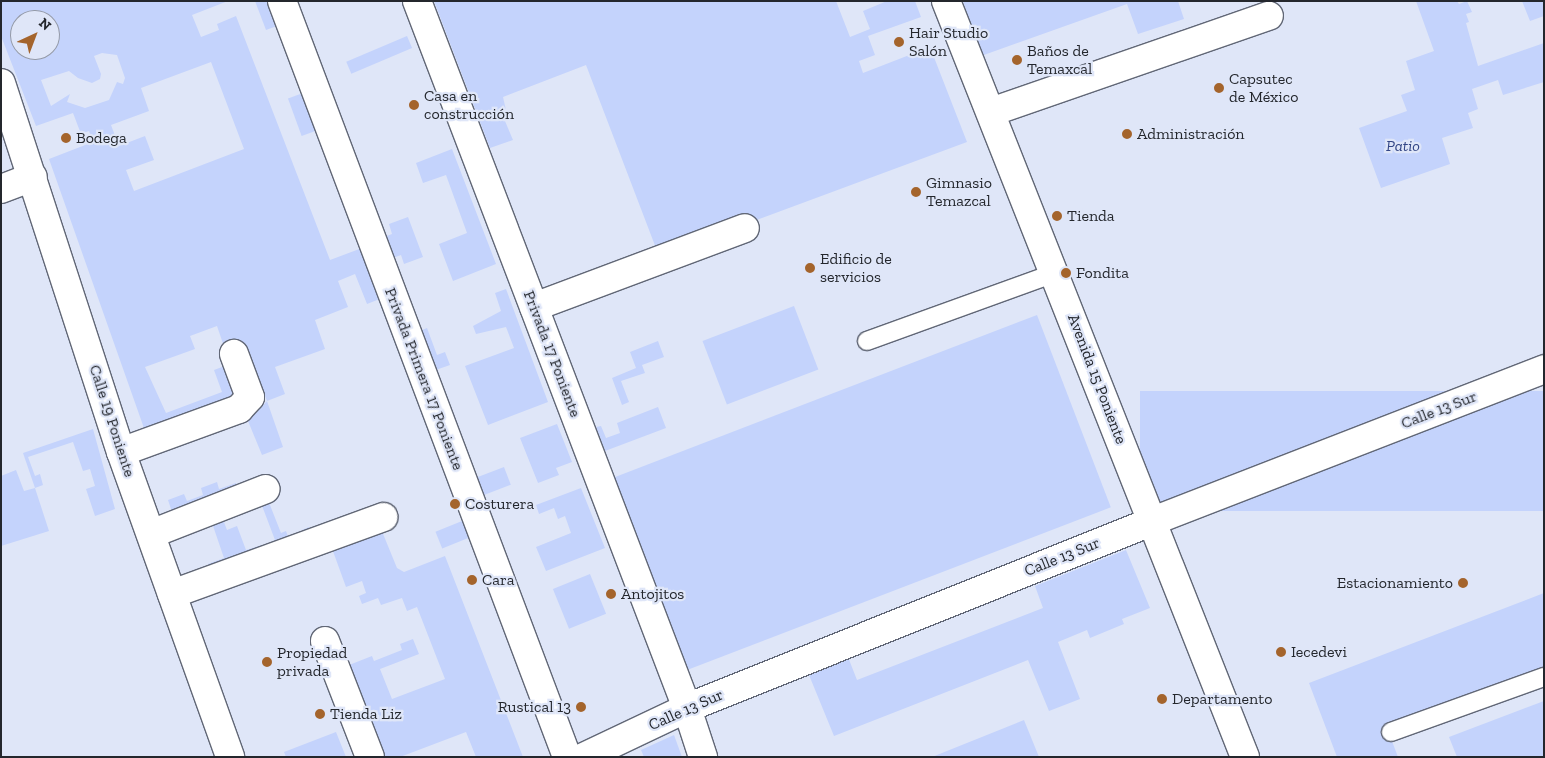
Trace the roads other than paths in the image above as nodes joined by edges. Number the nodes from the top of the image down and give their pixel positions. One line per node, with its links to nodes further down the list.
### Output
1 (282, 1): 27 (street, Privada Primera 17 Poniente)
2 (417, 1): 11 (street, Privada 17 Poniente)
3 (946, 1): 6 (street, Avenida 15 Poniente)
4 (1269, 16): 6 (street)
5 (1, 83): 7 (street, Calle 19 Poniente)
6 (991, 112): 10 (street, Avenida 15 Poniente)
7 (33, 177): 8 (street); 15 (street, Calle 19 Poniente)
8 (1, 189)
9 (745, 228): 11 (street)
10 (1056, 273): 12 (lane); 18 (street, Avenida 15 Poniente)
11 (534, 306): 23 (street, Privada 17 Poniente)
12 (867, 341)
13 (234, 354): 15 (street)
14 (1544, 369): 18 (street, Calle 13 Sur)
15 (121, 452): 19 (street, Calle 19 Poniente)
16 (266, 489): 19 (street)
17 (383, 517): 20 (street)
18 (1152, 521): 23 (street, Calle 13 Sur); 30 (street, Avenida 15 Poniente)
19 (151, 534): 20 (street, Calle 19 Poniente)
20 (172, 594): 25 (street, Calle 19 Poniente)
21 (325, 641): 26 (street)
22 (1544, 677): 24 (lane)
23 (687, 708): 28 (street, Calle 13 Sur); 29 (street, Privada 17 Poniente)
24 (1390, 732)
25 (230, 757)
26 (370, 757)
27 (567, 757)
28 (584, 757)
29 (703, 757)
30 (1245, 757)

